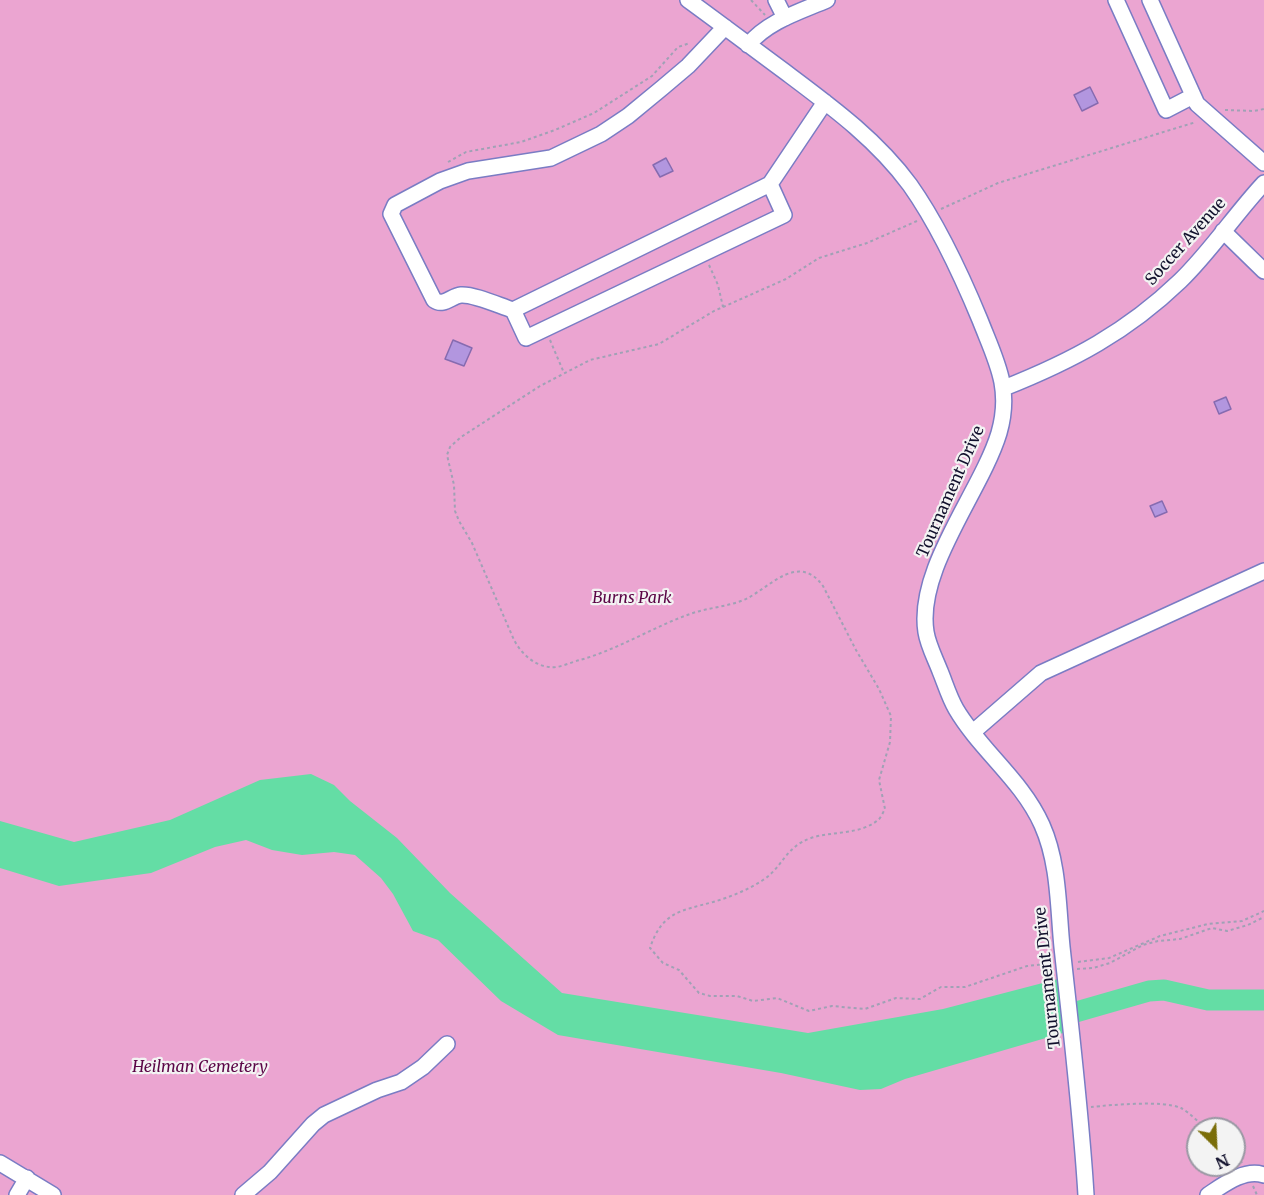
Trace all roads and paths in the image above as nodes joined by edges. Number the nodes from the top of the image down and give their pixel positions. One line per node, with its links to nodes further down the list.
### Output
1 (688, 0): 9 (street, Tournament Drive)
2 (751, 0): 8 (path)
3 (776, 0): 7 (street)
4 (827, 0): 7 (street)
5 (1116, 0): 12 (street)
6 (1150, 0): 12 (street)
7 (785, 18): 8 (street)
8 (770, 25): 11 (street)
9 (725, 27): 10 (street); 11 (street, Tournament Drive)
10 (711, 42): 17 (path); 25 (street)
11 (748, 45): 13 (street, Tournament Drive)
12 (1193, 96): 15 (street)
13 (825, 102): 19 (street); 20 (street, Tournament Drive)
14 (1264, 109): 15 (path)
15 (1207, 114): 16 (street); 20 (path)
16 (1264, 163)
17 (445, 164)
18 (1264, 183): 21 (street, Soccer Avenue)
19 (770, 184): 22 (street); 25 (street)
20 (929, 216): 24 (path); 28 (street, Tournament Drive)
21 (1223, 231): 23 (street); 28 (street, Soccer Avenue)
22 (703, 254): 24 (path); 26 (street)
23 (1264, 271)
24 (723, 307): 27 (path)
25 (513, 310): 26 (street)
26 (545, 329): 27 (path)
27 (564, 373): 33 (path)
28 (1004, 388): 30 (street, Tournament Drive)
29 (1264, 571): 30 (street)
30 (973, 732): 33 (street, Tournament Drive)
31 (1264, 911): 33 (path)
32 (1264, 916): 33 (path)
33 (1065, 969): 35 (street, Tournament Drive)
34 (447, 1044): 42 (street)
35 (1079, 1109): 36 (path); 43 (street, Tournament Drive)
36 (1193, 1117)
37 (0, 1163): 39 (street)
38 (1264, 1175): 44 (street)
39 (27, 1178): 40 (street); 41 (street)
40 (17, 1195)
41 (53, 1195)
42 (243, 1195)
43 (1086, 1195)
44 (1208, 1195)

